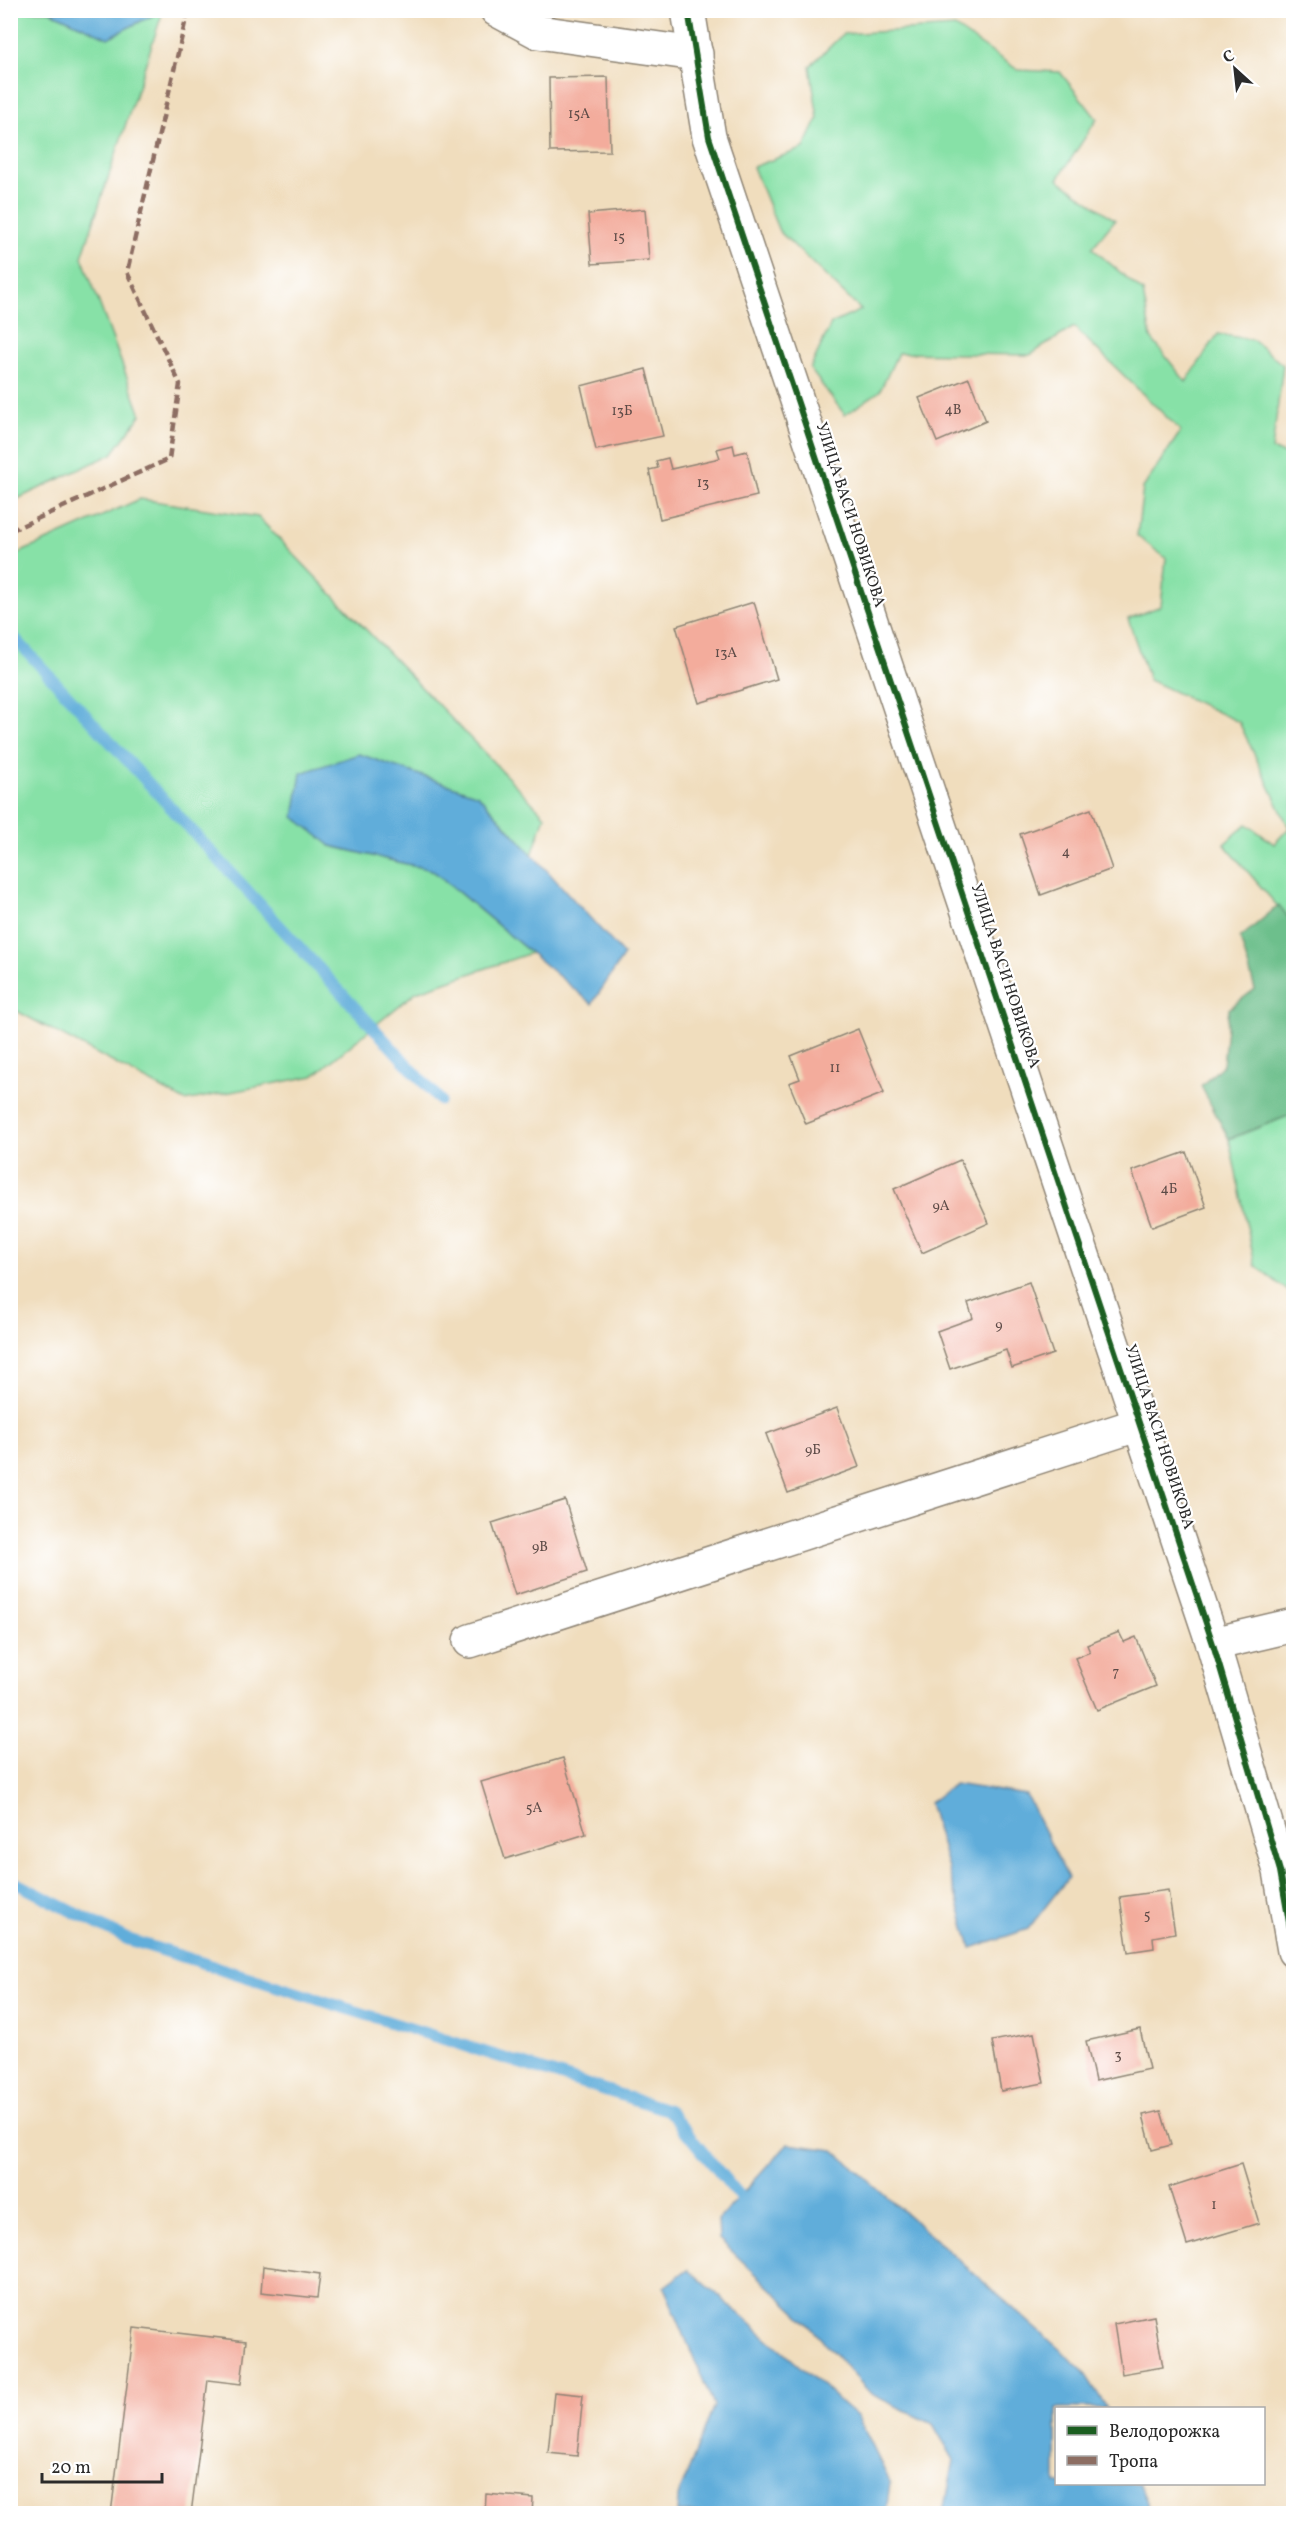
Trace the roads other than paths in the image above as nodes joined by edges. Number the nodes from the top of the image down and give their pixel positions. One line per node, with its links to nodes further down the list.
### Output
1 (497, 10): 3 (street)
2 (688, 10): 3 (street, УЛИЦА ВАСИ НОВИКОВА)
3 (696, 54): 4 (street, УЛИЦА ВАСИ НОВИКОВА)
4 (1140, 1424): 6 (street); 7 (street, УЛИЦА ВАСИ НОВИКОВА)
5 (1293, 1625): 7 (street)
6 (470, 1641)
7 (1213, 1644): 8 (street, УЛИЦА ВАСИ НОВИКОВА)
8 (1293, 1952)

